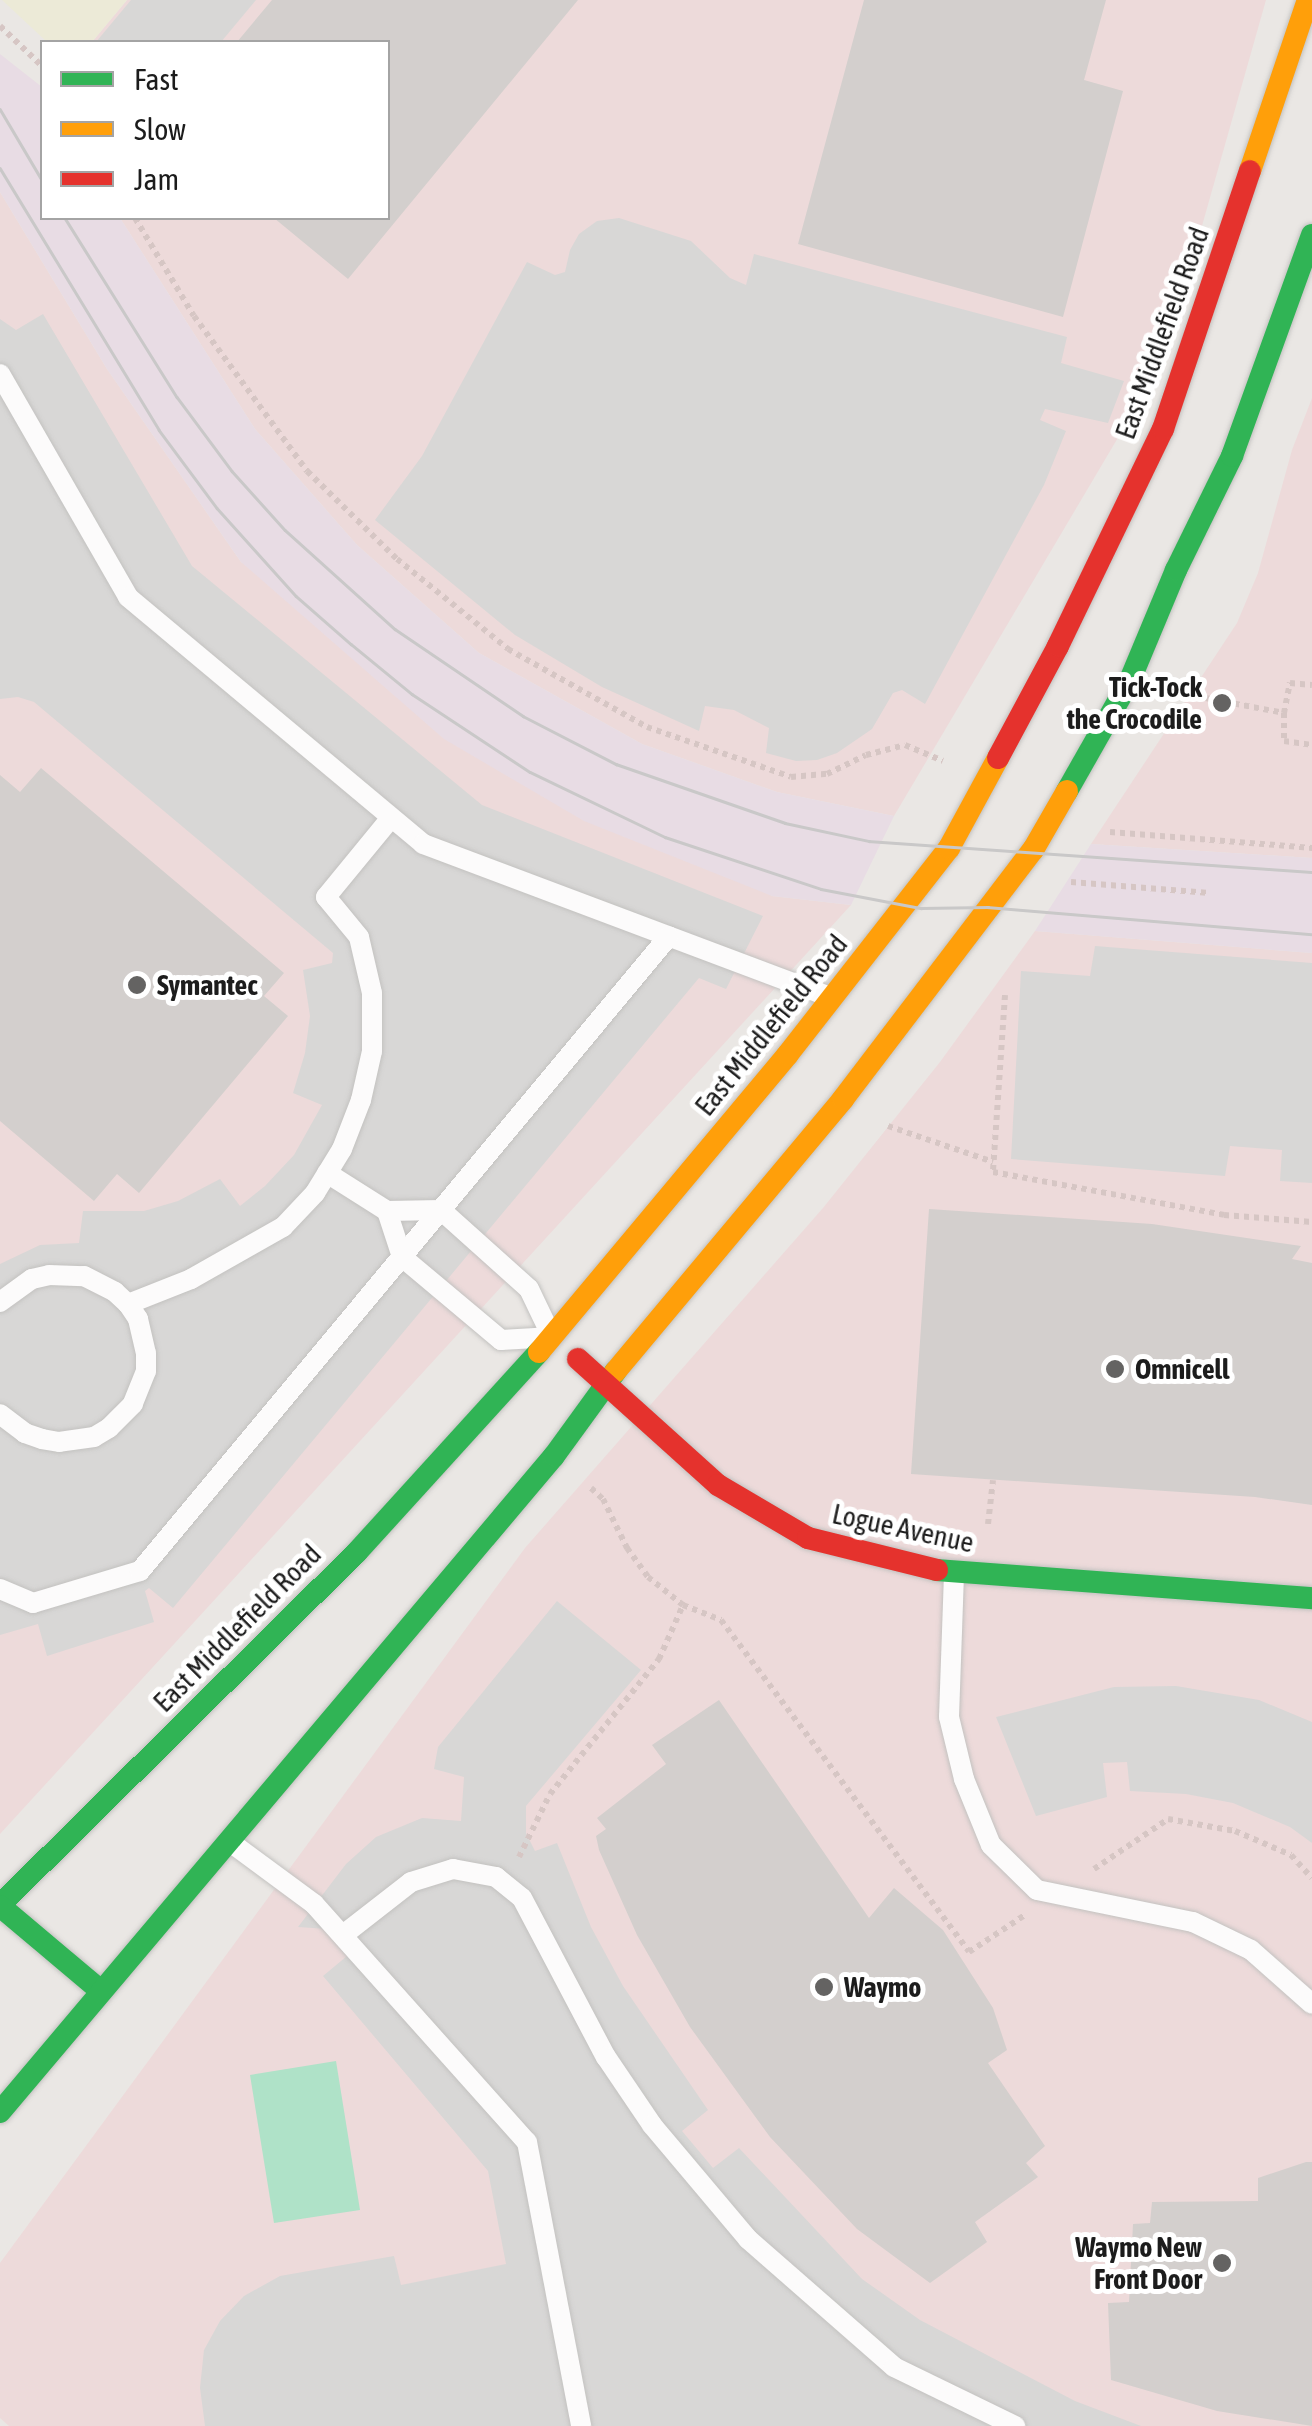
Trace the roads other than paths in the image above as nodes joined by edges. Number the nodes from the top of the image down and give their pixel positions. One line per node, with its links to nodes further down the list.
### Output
1 (1308, 0): 6 (main road, East Middlefield Road)
2 (1312, 236): 14 (main road)
3 (0, 374): 4 (lane)
4 (391, 818): 5 (lane); 7 (lane)
5 (669, 936): 6 (lane); 8 (lane)
6 (833, 998): 13 (main road, East Middlefield Road)
7 (327, 1173): 9 (lane); 12 (lane)
8 (441, 1210): 9 (lane); 10 (lane); 13 (lane)
9 (388, 1211): 10 (lane)
10 (402, 1256): 13 (lane); 17 (lane)
11 (0, 1302): 12 (lane)
12 (128, 1304): 15 (lane)
13 (552, 1336): 14 (main road, Logue Avenue); 20 (main road, East Middlefield Road)
14 (606, 1383): 16 (main road, Logue Avenue); 19 (main road)
15 (0, 1414)
16 (954, 1572): 18 (main road, Logue Avenue); 23 (lane)
17 (0, 1589)
18 (1312, 1598)
19 (228, 1840): 21 (lane); 22 (main road)
20 (0, 1905): 22 (main road)
21 (343, 1935): 25 (lane); 26 (lane)
22 (101, 1991): 24 (main road)
23 (1312, 2004)
24 (0, 2112)
25 (581, 2426)
26 (1015, 2426)

